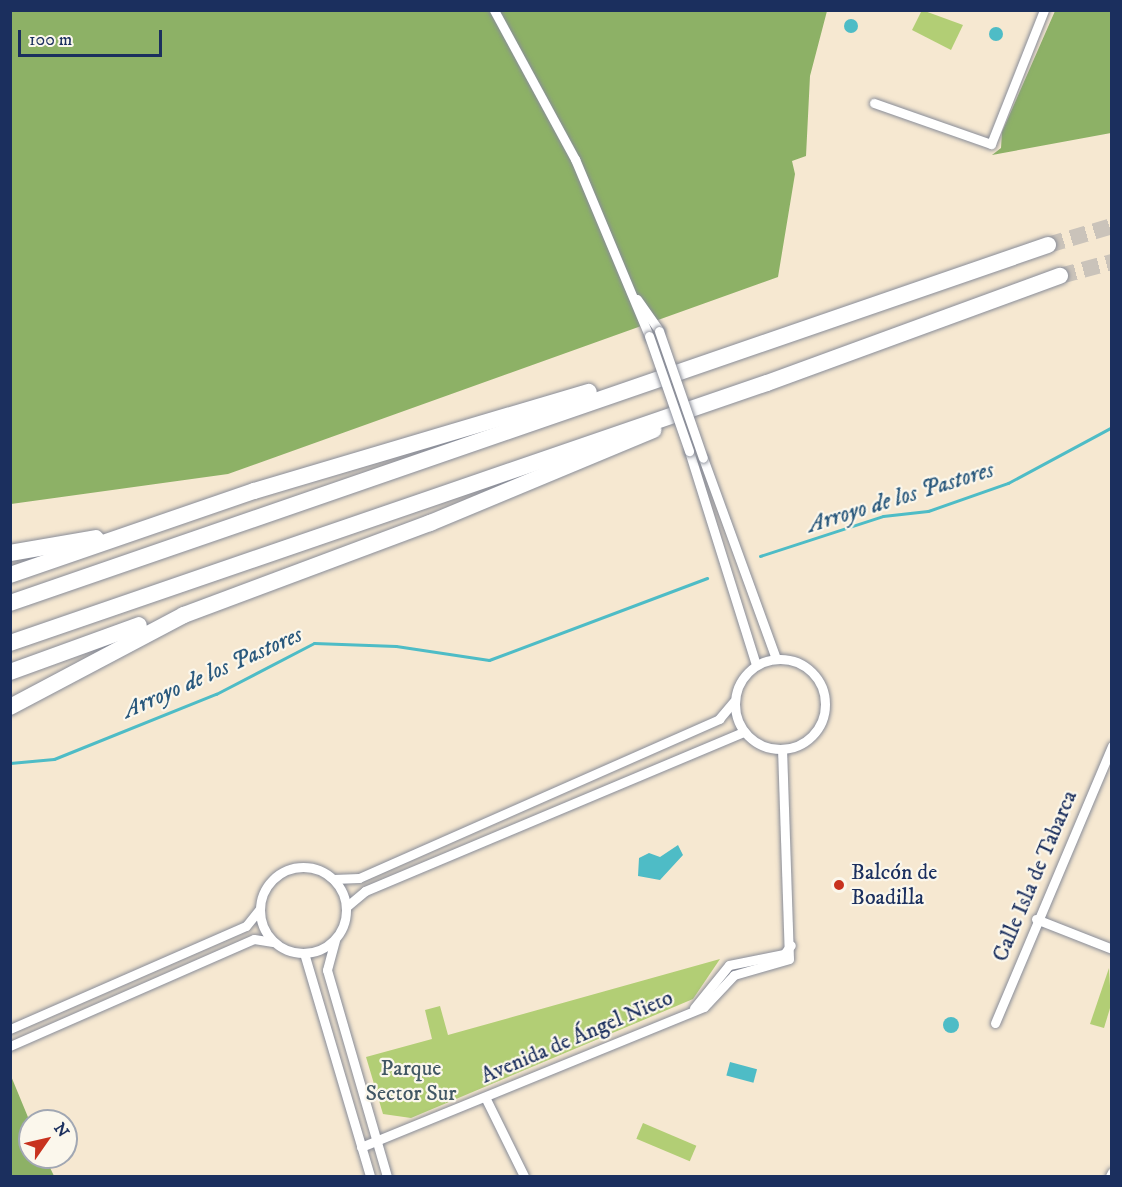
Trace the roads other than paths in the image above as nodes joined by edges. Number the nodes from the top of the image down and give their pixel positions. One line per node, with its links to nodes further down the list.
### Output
1 (494, 10): 6 (street)
2 (1044, 10): 3 (street)
3 (874, 103)
4 (1048, 245): 7 (highway)
5 (1060, 276): 8 (highway)
6 (635, 298): 15 (street, bridge); 16 (street, bridge)
7 (873, 302): 9 (highway); 13 (highway)
8 (767, 383): 12 (highway); 14 (highway)
9 (209, 506): 10 (highway); 11 (highway)
10 (10, 553)
11 (10, 575)
12 (251, 589): 17 (highway); 19 (highway)
13 (10, 603)
14 (10, 643)
15 (776, 659): 16 (street); 22 (street)
16 (756, 665): 18 (street)
17 (10, 672)
18 (734, 701): 20 (street); 23 (street)
19 (10, 707)
20 (744, 732): 22 (street); 24 (street)
21 (1112, 746): 26 (street, Calle Isla de Tabarca)
22 (782, 749): 34 (street, Avenida de Ángel Nieto)
23 (333, 879): 24 (street); 25 (street)
24 (346, 907): 27 (street)
25 (259, 910): 28 (street); 32 (street)
26 (1036, 919): 29 (street); 31 (street, Calle Isla de Tabarca)
27 (335, 940): 30 (street); 35 (street)
28 (273, 942): 30 (street); 33 (street)
29 (1112, 949)
30 (304, 953): 36 (street)
31 (995, 1023)
32 (10, 1029)
33 (10, 1046)
34 (485, 1097): 35 (street, Avenida de Ángel Nieto); 40 (street)
35 (376, 1141): 36 (street, Avenida de Ángel Nieto); 39 (street)
36 (361, 1147): 38 (street)
37 (1112, 1172): 41 (street)
38 (370, 1176)
39 (387, 1176)
40 (524, 1176)
41 (1110, 1176)

